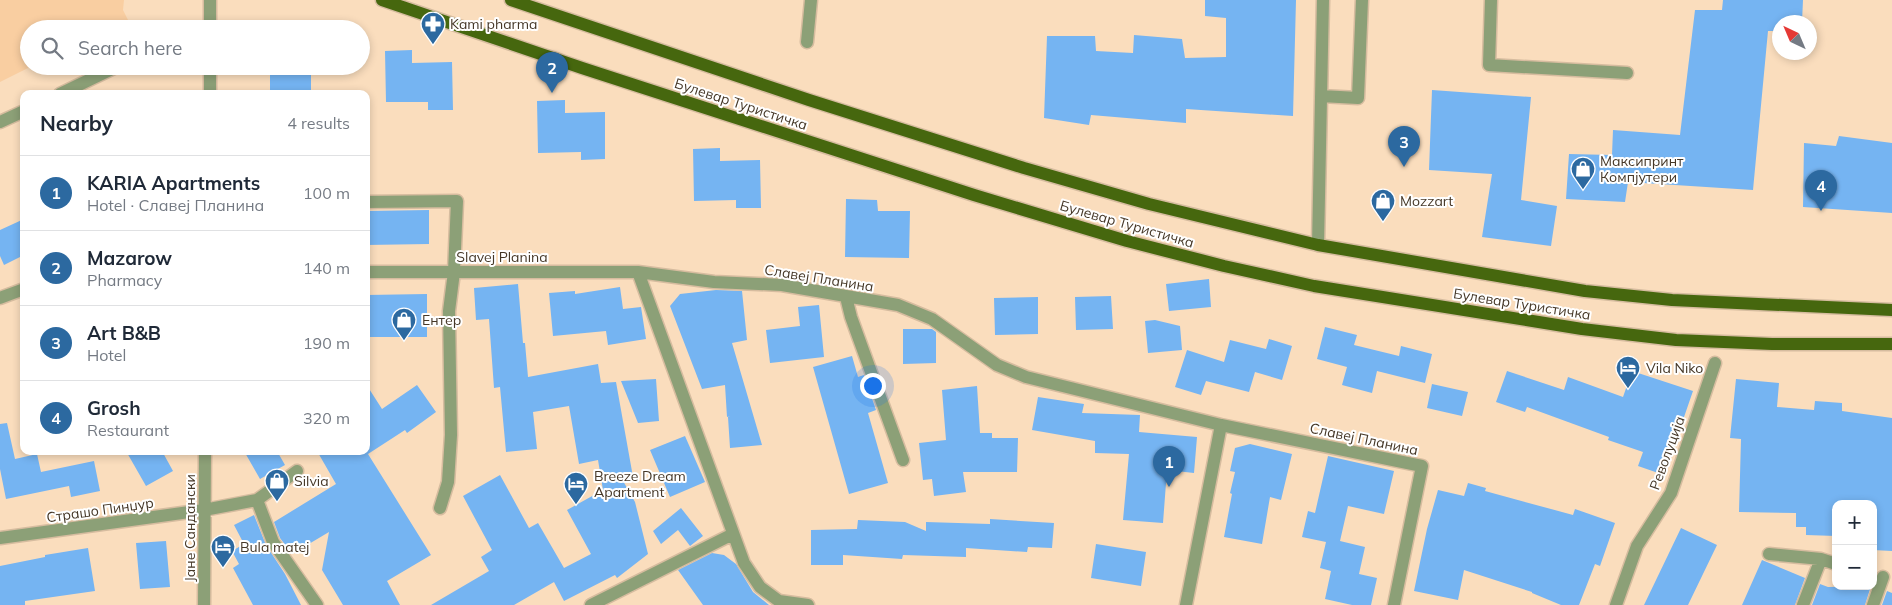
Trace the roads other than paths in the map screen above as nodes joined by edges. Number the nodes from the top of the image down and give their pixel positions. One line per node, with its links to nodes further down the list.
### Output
1 (210, 0): 8 (street)
2 (382, 0): 27 (main road, Булевар Туристичка)
3 (511, 0): 19 (main road, Булевар Туристичка)
4 (811, 0): 9 (street)
5 (1323, 0): 15 (street)
6 (1362, 0): 15 (street)
7 (1491, 0): 10 (street)
8 (210, 20)
9 (807, 42)
10 (1627, 73)
11 (99, 75): 13 (street)
12 (210, 75): 14 (street)
13 (68, 90)
14 (210, 90)
15 (1321, 96): 19 (street)
16 (20, 113): 17 (street)
17 (0, 122)
18 (370, 202): 21 (street)
19 (1318, 245): 26 (main road, Булевар Туристичка)
20 (370, 272): 21 (street, Slavej Planina)
21 (454, 272): 22 (street, Slavej Planina); 34 (street)
22 (638, 272): 24 (street, Славеј Планина); 36 (street)
23 (20, 290): 25 (street)
24 (846, 296): 29 (street, Славеј Планина); 31 (street)
25 (0, 298)
26 (1892, 310)
27 (1892, 344)
28 (1715, 363): 48 (street, Револуција)
29 (1221, 425): 46 (street); 47 (street, Славеј Планина)
30 (205, 455): 35 (street, Јане Сандански)
31 (903, 460)
32 (297, 471): 33 (street)
33 (257, 500): 35 (street); 43 (street)
34 (440, 508)
35 (204, 510): 37 (street, Страшо Пинџур); 42 (street, Јане Сандански)
36 (733, 534): 44 (street); 45 (street)
37 (0, 538)
38 (1769, 554): 39 (street)
39 (1821, 559): 40 (street); 49 (street)
40 (1832, 563)
41 (1883, 577): 50 (street)
42 (204, 605)
43 (317, 605)
44 (591, 605)
45 (808, 605)
46 (1186, 605)
47 (1394, 605)
48 (1616, 605)
49 (1803, 605)
50 (1873, 605)

